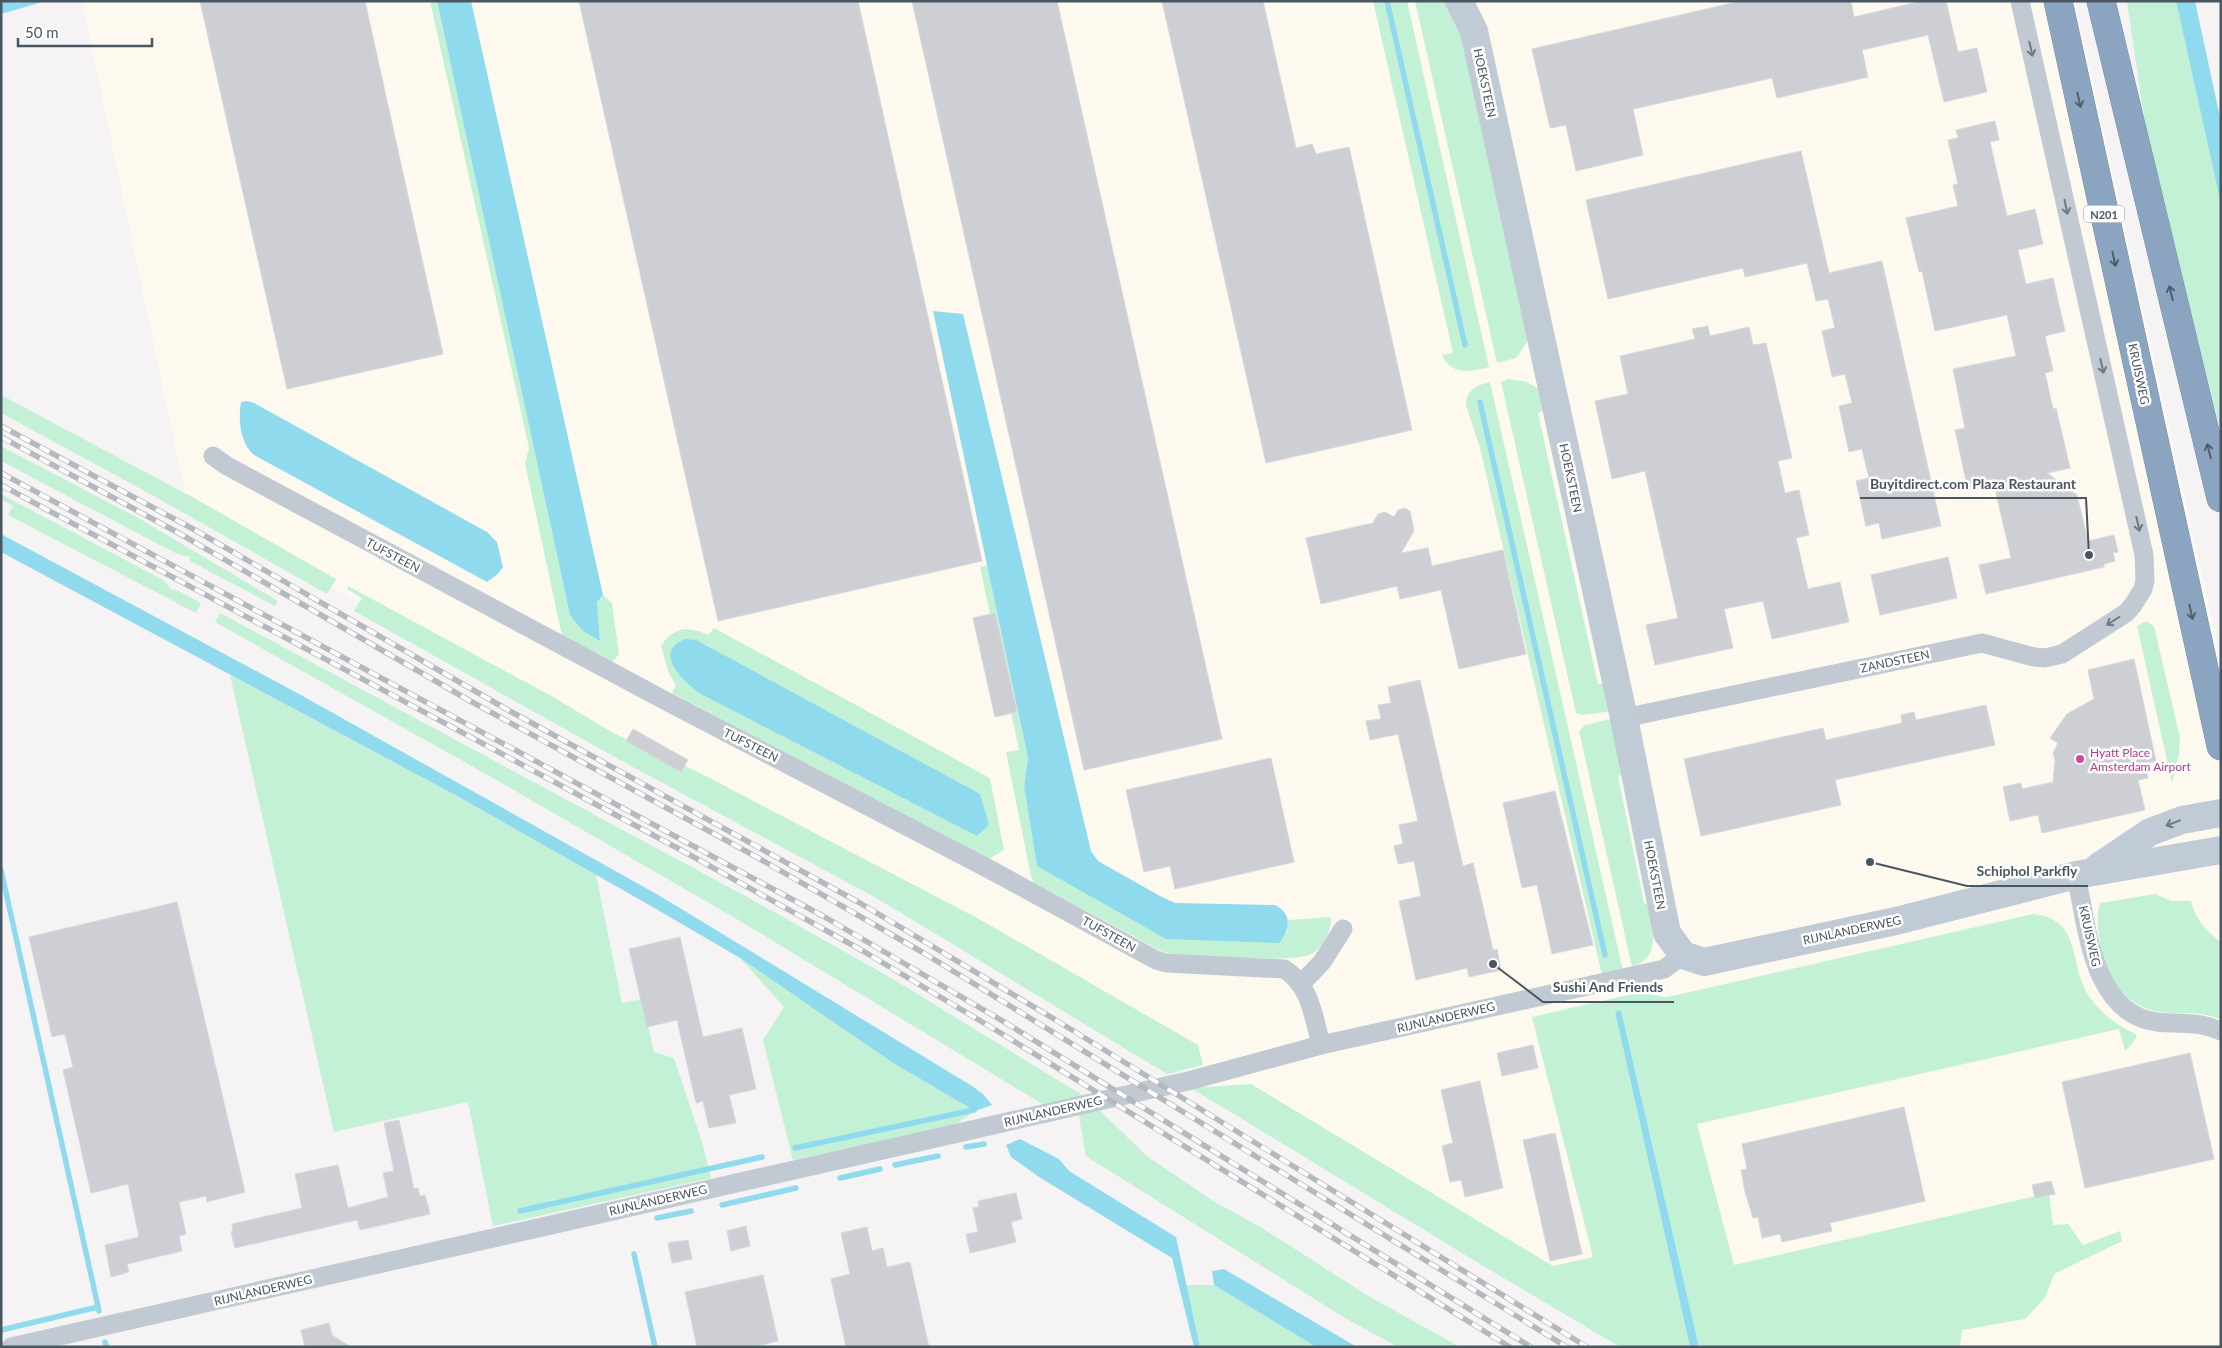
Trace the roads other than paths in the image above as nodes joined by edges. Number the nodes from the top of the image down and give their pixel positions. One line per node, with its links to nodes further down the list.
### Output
1 (1459, 1): 7 (street, HOEKSTEEN)
2 (2020, 1): 7 (street, ZANDSTEEN, one-way to 7)
3 (2058, 1): 8 (highway, KRUISWEG / N201, one-way to 8)
4 (2102, 1): 6 (highway, one-way to 4)
5 (213, 456): 14 (street, TUFSTEEN)
6 (2221, 498)
7 (1624, 718): 13 (street, HOEKSTEEN)
8 (2221, 746)
9 (2221, 813): 11 (street, RIJNLANDERWEG, one-way to 11)
10 (2221, 850): 11 (street, RIJNLANDERWEG)
11 (2082, 874): 13 (street, RIJNLANDERWEG); 15 (street, KRUISWEG)
12 (1343, 929): 14 (street)
13 (1683, 955): 16 (street, RIJNLANDERWEG)
14 (1301, 984): 16 (street, TUFSTEEN)
15 (2221, 1031)
16 (1321, 1045): 17 (street, RIJNLANDERWEG)
17 (10, 1347)

